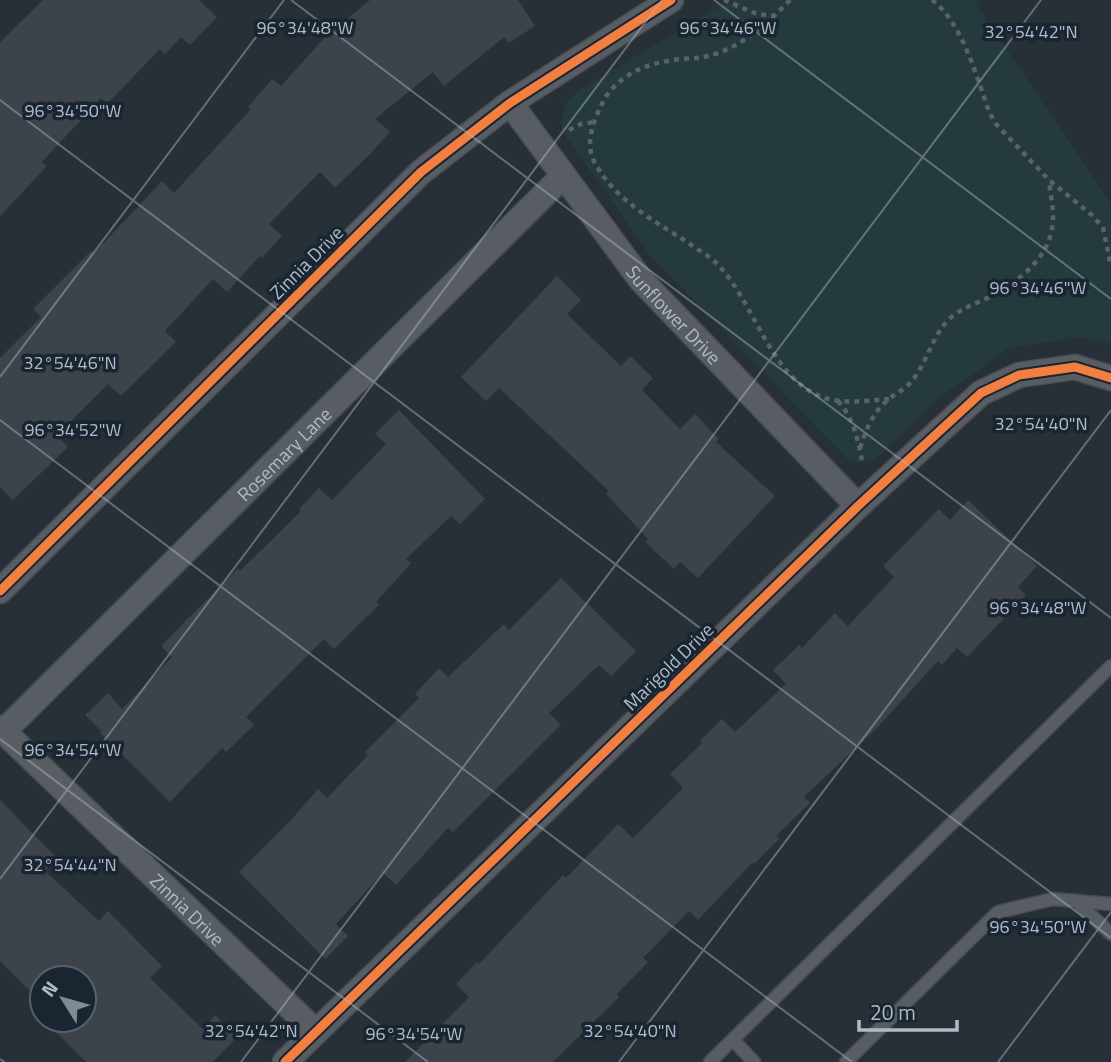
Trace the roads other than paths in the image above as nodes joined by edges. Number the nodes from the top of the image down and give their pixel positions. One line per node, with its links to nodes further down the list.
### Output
1 (671, 0): 2 (street, Zinnia Drive)
2 (510, 103): 3 (street, Sunflower Drive); 6 (street, Zinnia Drive)
3 (563, 176): 5 (street, Sunflower Drive); 8 (street, Rosemary Lane)
4 (1111, 378): 5 (street, Marigold Drive)
5 (859, 506): 12 (street, Marigold Drive)
6 (0, 592)
7 (1111, 666): 13 (lane)
8 (2, 729): 12 (street, Zinnia Drive)
9 (1076, 901): 10 (lane); 11 (lane); 17 (lane)
10 (1111, 904)
11 (1111, 934)
12 (316, 1032): 14 (street, Marigold Drive)
13 (733, 1040): 15 (lane); 16 (lane)
14 (285, 1062)
15 (710, 1062)
16 (754, 1062)
17 (846, 1062)

